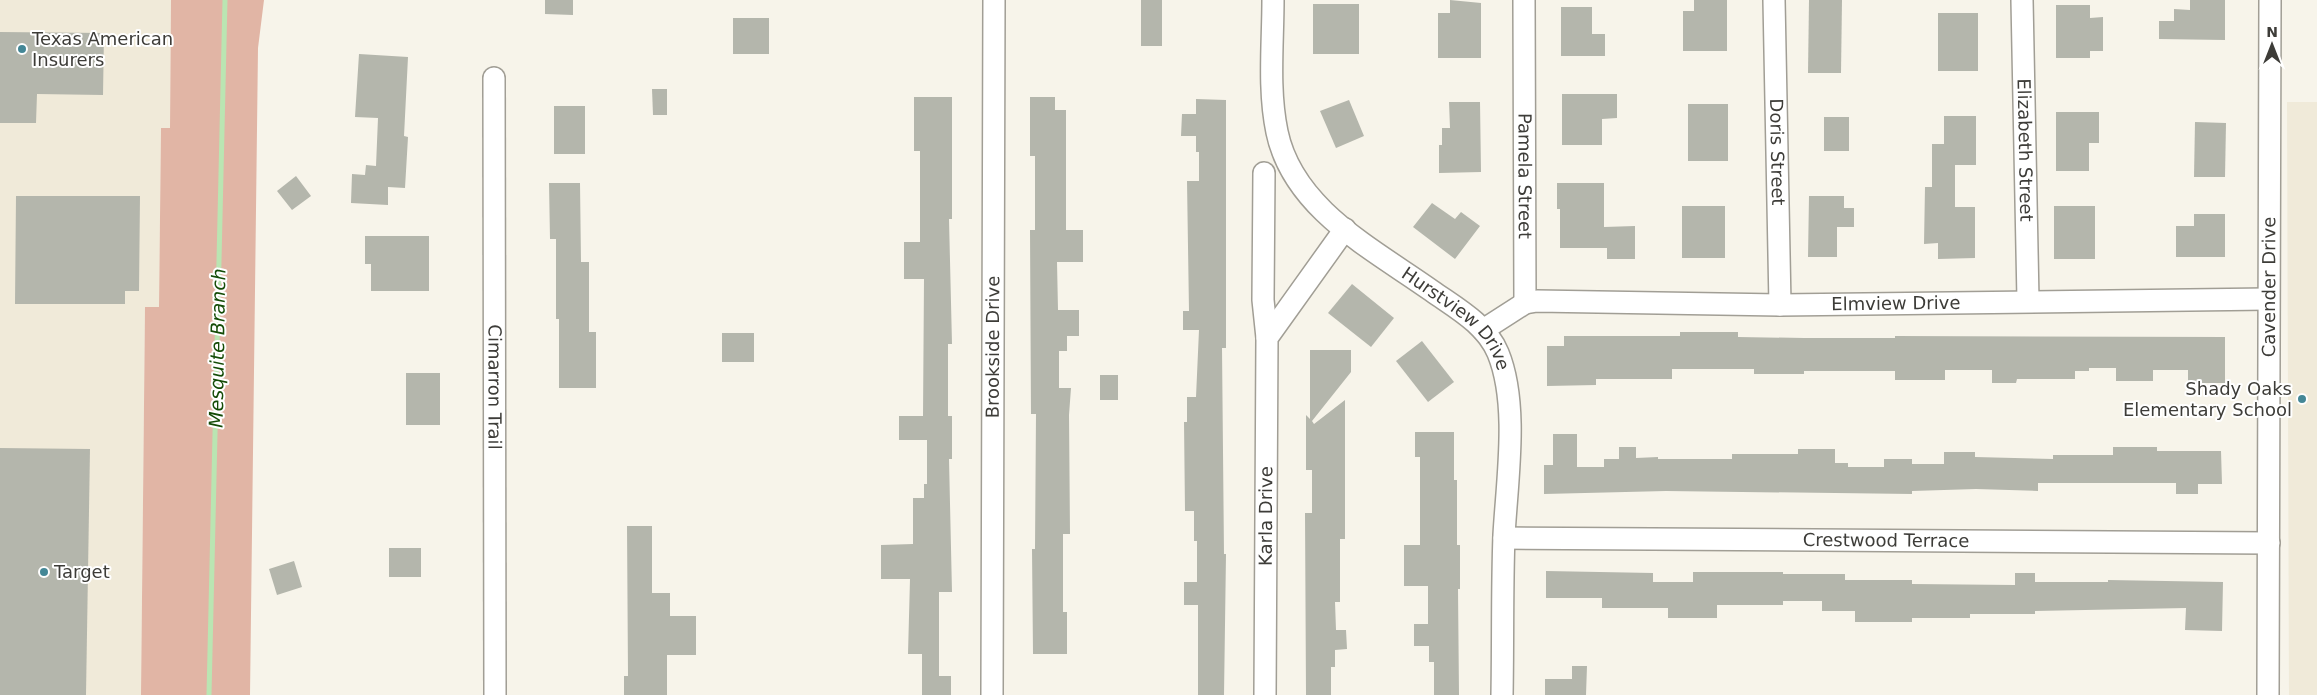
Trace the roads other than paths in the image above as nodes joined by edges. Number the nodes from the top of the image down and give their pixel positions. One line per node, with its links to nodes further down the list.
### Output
1 (994, 0): 19 (street, Brookside Drive)
2 (1273, 0): 9 (street, Hurstview Drive)
3 (1524, 0): 12 (street, Pamela Street)
4 (1774, 0): 13 (street, Doris Street)
5 (2022, 0): 11 (street, Elizabeth Street)
6 (2270, 0): 10 (street, Cavender Drive)
7 (494, 78): 18 (street, Cimarron Trail)
8 (1264, 173): 15 (street, Karla Drive)
9 (1345, 229): 14 (street, Hurstview Drive); 15 (street)
10 (2268, 298): 11 (street, Elmview Drive); 17 (street, Cavender Drive)
11 (2028, 300): 13 (street, Elmview Drive)
12 (1525, 303): 13 (street, Elmview Drive); 14 (street)
13 (1780, 305)
14 (1483, 330): 16 (street, Hurstview Drive)
15 (1268, 338): 20 (street, Karla Drive)
16 (1504, 538): 17 (street, Crestwood Terrace); 21 (street, Hurstview Drive)
17 (2268, 542): 22 (street, Cavender Drive)
18 (495, 695)
19 (992, 695)
20 (1265, 695)
21 (1502, 695)
22 (2268, 695)

